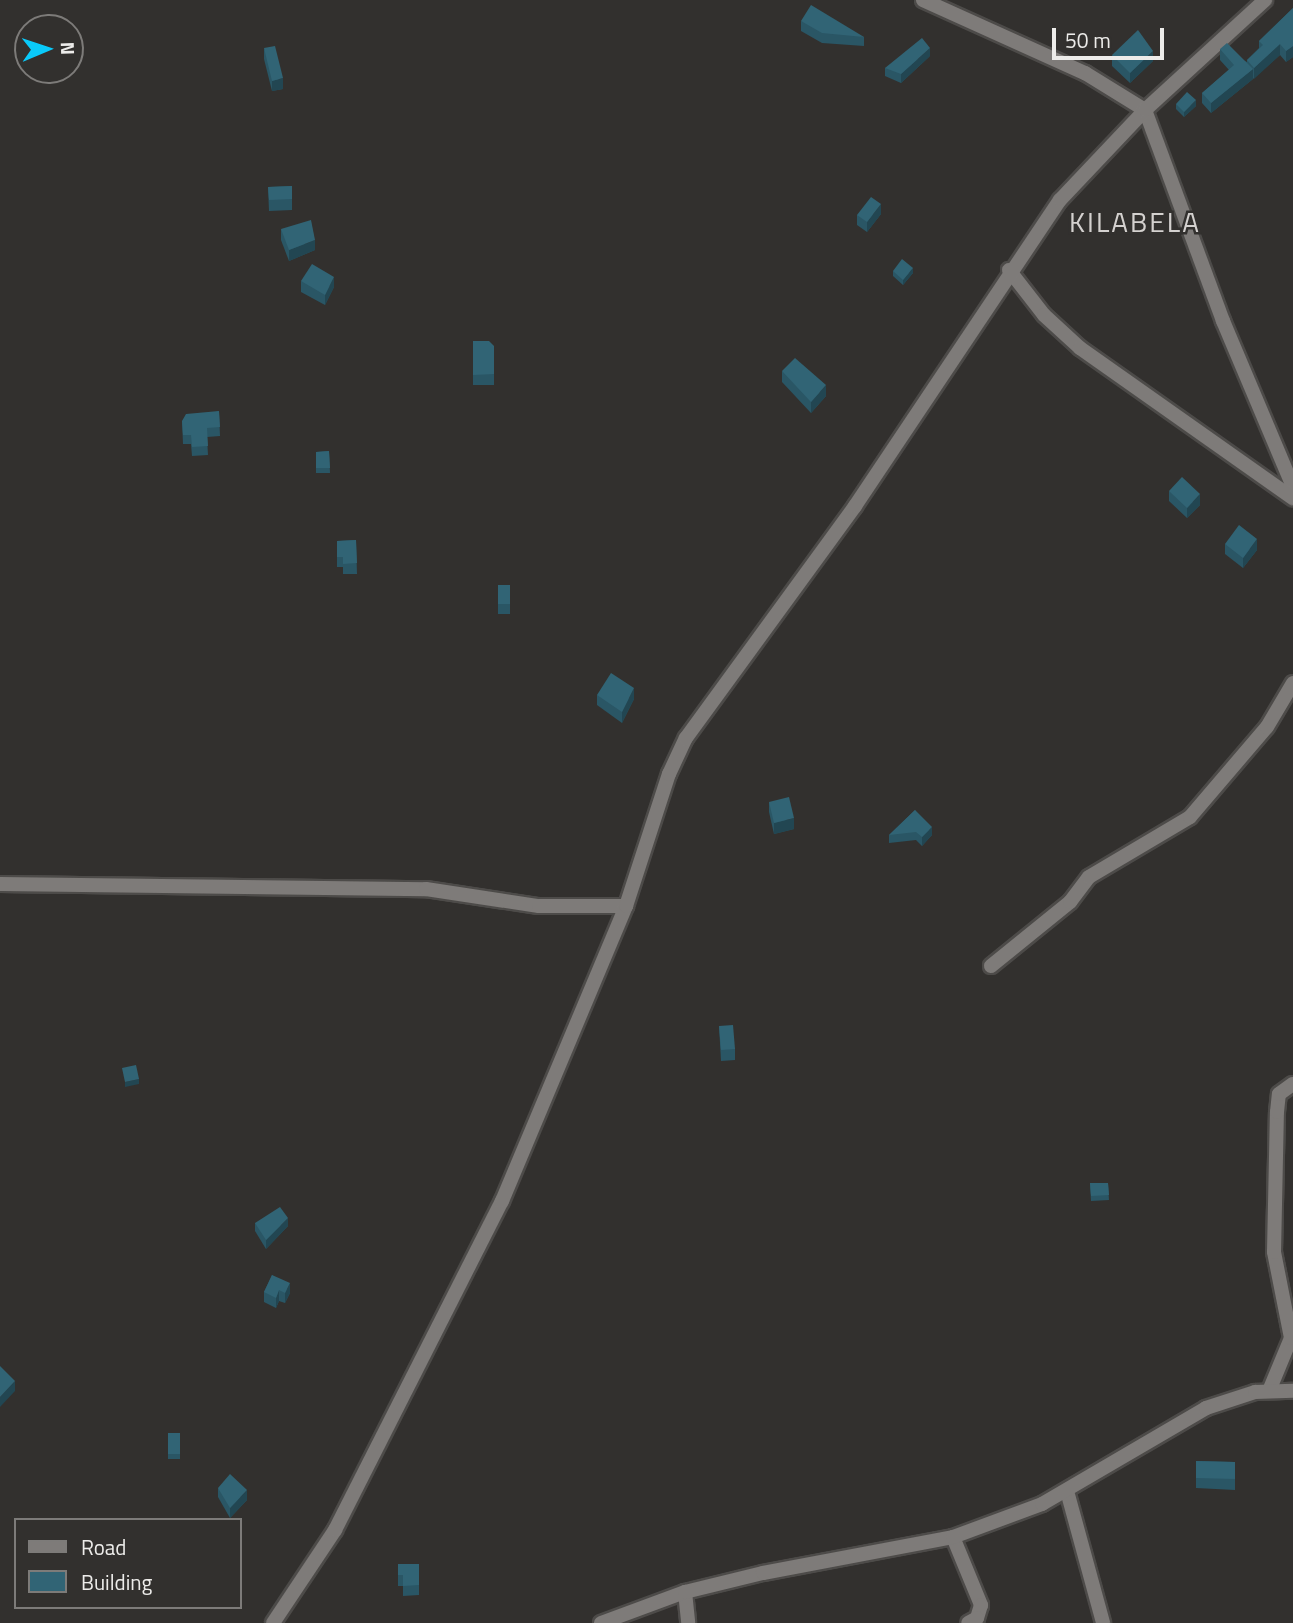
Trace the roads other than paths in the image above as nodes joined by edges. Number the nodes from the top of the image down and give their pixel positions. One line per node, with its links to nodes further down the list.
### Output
1 (923, 0): 3 (street)
2 (1265, 0): 3 (street)
3 (1145, 110): 4 (street); 5 (street)
4 (1009, 270): 6 (street); 9 (street)
5 (1293, 487)
6 (1293, 498)
7 (1293, 683): 10 (street)
8 (0, 884): 9 (street)
9 (626, 906): 17 (street)
10 (991, 966)
11 (1293, 1084): 12 (street)
12 (1269, 1391): 13 (street); 14 (street)
13 (1293, 1391)
14 (1067, 1490): 15 (street); 21 (street)
15 (953, 1537): 16 (street); 20 (street)
16 (685, 1592): 18 (street); 19 (street)
17 (273, 1623)
18 (601, 1623)
19 (688, 1623)
20 (968, 1623)
21 (1103, 1623)

